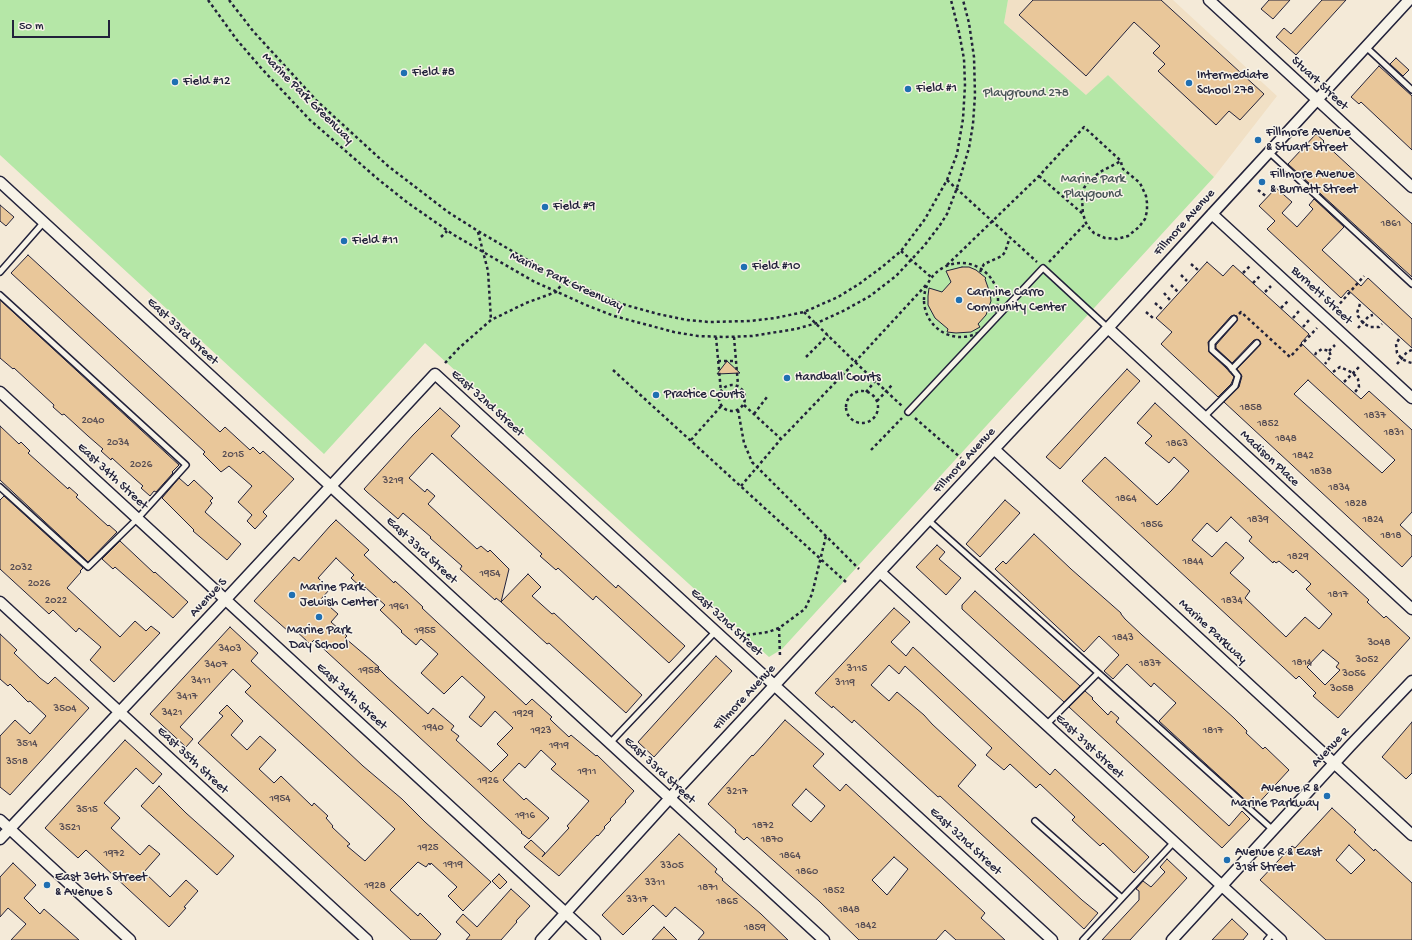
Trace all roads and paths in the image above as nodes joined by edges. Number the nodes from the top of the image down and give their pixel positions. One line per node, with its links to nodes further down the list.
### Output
1 (208, 0): 24 (path, Marine Park Greenway)
2 (229, 0): 25 (path, Marine Park Greenway)
3 (951, 0): 13 (path, Marine Park Greenway)
4 (963, 0): 16 (path, Marine Park Greenway)
5 (1209, 0): 9 (street, Stuart Street)
6 (1410, 0): 7 (street, Fillmore Avenue)
7 (1366, 47): 8 (lane); 9 (street, Fillmore Avenue)
8 (1412, 90)
9 (1317, 100): 10 (street, Fillmore Avenue); 15 (street, Stuart Street)
10 (1269, 152): 20 (street, Fillmore Avenue); 48 (lane)
11 (1121, 161): 12 (path); 19 (path); 23 (path)
12 (1039, 176): 19 (path); 21 (path)
13 (948, 180): 16 (path); 28 (path, Marine Park Greenway)
14 (0, 182): 22 (street, East 33rd Street)
15 (1412, 187)
16 (957, 188): 21 (path); 30 (path, Marine Park Greenway)
17 (1258, 190): 18 (path)
18 (1267, 197)
19 (1083, 214): 23 (path)
20 (1212, 214): 79 (street, Fillmore Avenue); 119 (street, Burnett Street)
21 (993, 221): 27 (path); 32 (path)
22 (44, 222): 37 (lane); 133 (street, East 33rd Street)
23 (1086, 224): 34 (path)
24 (447, 231): 26 (path); 29 (path, Marine Park Greenway)
25 (478, 231): 29 (path); 44 (path, Marine Park Greenway)
26 (441, 237)
27 (1010, 237): 34 (path); 35 (path)
28 (901, 251): 30 (path); 64 (path, Marine Park Greenway)
29 (483, 253): 51 (path, Marine Park Greenway); 72 (path)
30 (911, 260): 43 (path); 75 (path, Marine Park Greenway)
31 (1191, 264): 36 (path)
32 (947, 265): 35 (path); 43 (path)
33 (1250, 266): 39 (path)
34 (1043, 268): 78 (lane); 79 (lane)
35 (982, 269): 38 (path); 78 (path)
36 (1198, 270)
37 (0, 272)
38 (980, 272)
39 (1243, 273)
40 (1181, 275): 45 (path)
41 (1260, 276): 46 (path)
42 (1364, 276): 61 (path)
43 (931, 277): 47 (path)
44 (565, 280): 51 (path); 64 (path, Marine Park Greenway)
45 (1187, 281)
46 (1253, 283)
47 (927, 284): 78 (path); 97 (path)
48 (1412, 284)
49 (1171, 285): 52 (path)
50 (1271, 286): 53 (path)
51 (556, 292): 72 (path); 83 (path, Marine Park Greenway)
52 (1178, 292)
53 (1265, 292)
54 (1164, 293): 56 (path)
55 (0, 295): 136 (lane)
56 (1170, 300)
57 (1288, 301): 60 (path)
58 (1155, 303): 62 (path)
59 (1360, 304): 74 (path)
60 (1281, 308)
61 (1336, 308)
62 (1162, 309)
63 (1299, 311): 70 (path)
64 (804, 312): 75 (path)
65 (1146, 312): 69 (path)
66 (1369, 312): 68 (path)
67 (1372, 315): 68 (path)
68 (1369, 316): 74 (path)
69 (1153, 318)
70 (1293, 318)
71 (1234, 319): 80 (path); 103 (lane)
72 (491, 320): 98 (path)
73 (1309, 320): 77 (path)
74 (1363, 322): 76 (path); 81 (path)
75 (817, 323): 82 (path); 84 (path, Marine Park Greenway)
76 (1382, 324)
77 (1303, 327)
78 (987, 328): 124 (lane)
79 (1108, 328): 126 (street, Madison Place); 129 (street, Fillmore Avenue)
80 (1317, 328)
81 (1358, 328)
82 (828, 335): 93 (path); 97 (path)
83 (716, 337): 84 (path, Marine Park Greenway); 95 (path)
84 (734, 337): 96 (path)
85 (1399, 339): 94 (path)
86 (1257, 343): 103 (lane)
87 (1335, 345): 90 (path)
88 (1409, 347): 91 (path)
89 (1412, 350): 91 (path)
90 (1329, 351): 92 (path); 100 (path)
91 (1407, 352): 94 (path)
92 (1315, 354)
93 (806, 357)
94 (1402, 359): 99 (path); 101 (path)
95 (718, 361): 96 (path); 115 (path)
96 (736, 361): 112 (path)
97 (855, 362): 109 (path); 128 (path)
98 (445, 363)
99 (1412, 363)
100 (1324, 364)
101 (1397, 364)
102 (1359, 367): 106 (path)
103 (1232, 369): 126 (lane)
104 (613, 370): 127 (path)
105 (1333, 372): 106 (path)
106 (1352, 373): 110 (path); 117 (path)
107 (435, 374): 133 (street, Avenue S); 147 (street, East 32nd Street)
108 (881, 374): 109 (path)
109 (875, 381): 113 (path); 116 (path)
110 (1344, 382)
111 (892, 384): 113 (path)
112 (738, 386): 115 (path); 122 (path)
113 (886, 391): 120 (path); 124 (path)
114 (0, 392): 136 (street, East 34th Street)
115 (721, 392): 121 (path)
116 (866, 392): 120 (path); 120 (path)
117 (1355, 392)
118 (767, 398): 125 (path)
119 (1412, 398)
120 (877, 401)
121 (722, 405): 123 (path); 127 (path)
122 (744, 405): 123 (path); 125 (path)
123 (738, 410): 132 (path)
124 (908, 412): 130 (path); 131 (path)
125 (754, 414): 128 (path)
126 (1204, 417): 145 (street, Madison Place)
127 (691, 440): 134 (path)
128 (781, 440): 132 (path)
129 (994, 449): 137 (street, Fillmore Avenue); 156 (street, Marine Parkway)
130 (871, 450)
131 (961, 458)
132 (757, 468): 134 (path); 138 (path)
133 (330, 486): 143 (street, Avenue S); 155 (street, East 33rd Street)
134 (741, 486): 139 (path)
135 (0, 487): 136 (lane)
136 (138, 518): 143 (street, East 34th Street)
137 (928, 520): 141 (street, Fillmore Avenue); 150 (lane)
138 (826, 536): 139 (path); 140 (path)
139 (820, 559): 142 (path); 146 (path)
140 (859, 569)
141 (880, 572): 152 (street, Fillmore Avenue); 154 (street, East 31st Street)
142 (846, 583)
143 (226, 599): 153 (street, Avenue S); 167 (street, East 34th Street)
144 (0, 602): 153 (street, East 35th Street)
145 (1412, 609)
146 (779, 628): 148 (path); 149 (path)
147 (716, 630): 152 (street, East 32nd Street); 155 (lane)
148 (741, 636)
149 (780, 656)
150 (1098, 673): 154 (lane); 161 (lane)
151 (1412, 681): 156 (street, Avenue R)
152 (775, 685): 157 (street, Fillmore Avenue); 174 (street, East 32nd Street)
153 (119, 712): 160 (street, Avenue S); 170 (street, East 35th Street)
154 (1046, 724): 164 (street, East 31st Street)
155 (610, 742): 157 (street, East 33rd Street)
156 (1334, 763): 161 (street, Avenue R); 162 (street, Marine Parkway)
157 (670, 798): 167 (street, Fillmore Avenue); 173 (street, East 33rd Street)
158 (0, 820): 160 (street)
159 (1035, 821): 166 (lane)
160 (9, 829): 163 (street, Avenue S); 169 (street)
161 (1273, 830): 165 (street, Avenue R)
162 (1412, 835)
163 (0, 839)
164 (1174, 842): 165 (street, East 31st Street); 166 (lane)
165 (1222, 886): 168 (street, East 31st Street); 176 (street, Avenue R)
166 (1122, 898): 175 (lane)
167 (566, 913): 171 (street, Fillmore Avenue); 172 (street, East 34th Street)
168 (1270, 936): 177 (street, East 31st Street)
169 (130, 940)
170 (367, 940)
171 (541, 940)
172 (595, 940)
173 (824, 940)
174 (1052, 940)
175 (1083, 940)
176 (1172, 940)
177 (1281, 940)

